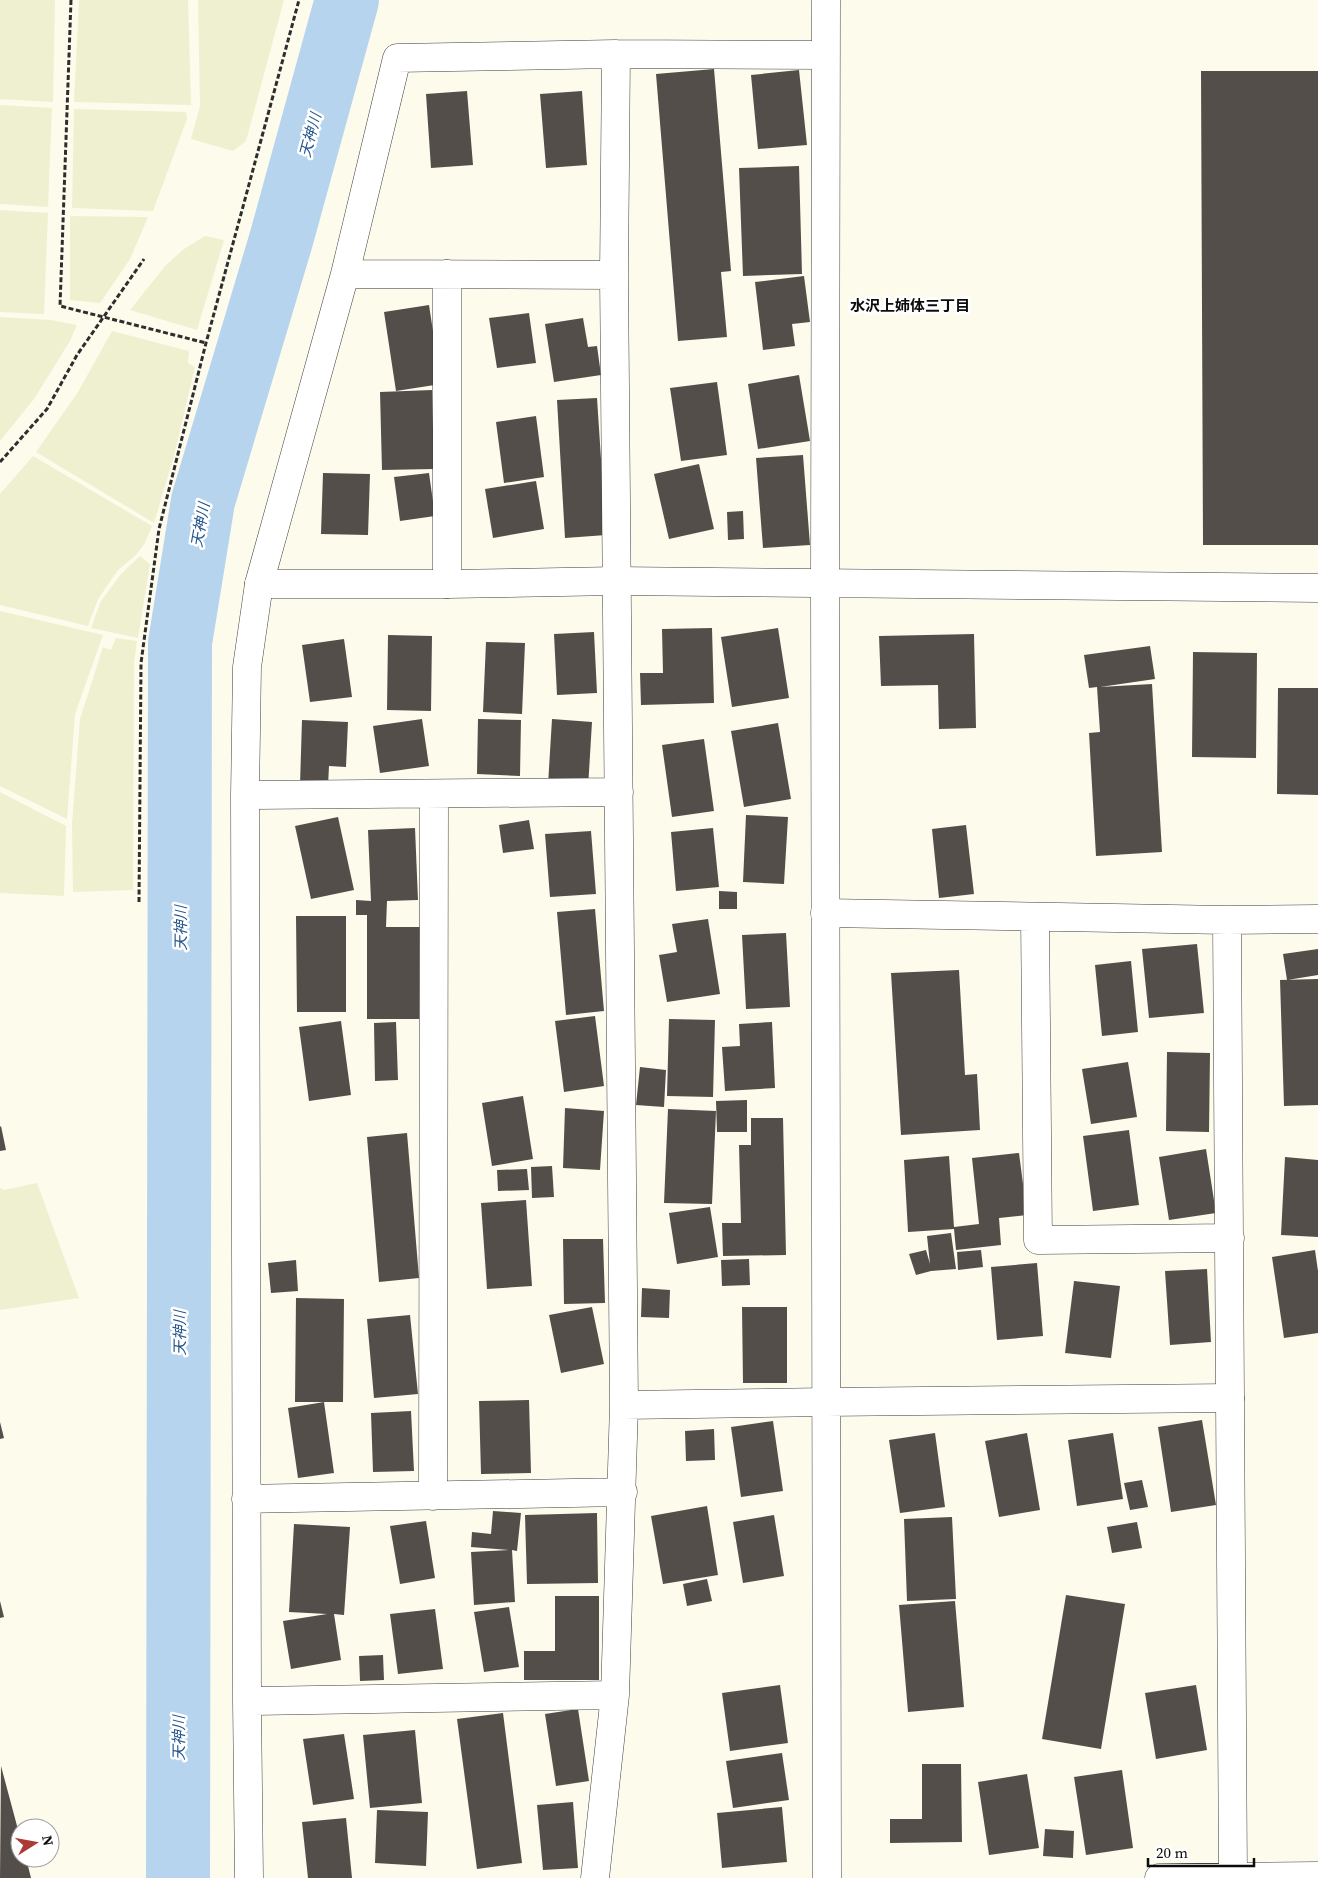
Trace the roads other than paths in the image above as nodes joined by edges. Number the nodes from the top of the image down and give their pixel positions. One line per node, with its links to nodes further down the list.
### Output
1 (826, 0): 3 (street)
2 (616, 54): 3 (street); 4 (street); 6 (street)
3 (826, 55): 8 (street)
4 (345, 274): 5 (street); 9 (street)
5 (446, 274): 6 (street); 10 (street)
6 (614, 275): 7 (street)
7 (616, 581): 8 (street); 10 (street); 12 (street)
8 (825, 582): 11 (street); 15 (street)
9 (259, 584): 10 (street); 14 (street)
10 (447, 584)
11 (1318, 588)
12 (618, 792): 13 (street); 22 (street)
13 (434, 794): 14 (street); 24 (street)
14 (245, 795): 25 (street)
15 (825, 914): 16 (street); 21 (street)
16 (1035, 918): 18 (street); 19 (street)
17 (1318, 919): 18 (street)
18 (1227, 920): 19 (street)
19 (1230, 1238): 20 (street)
20 (1230, 1398): 21 (street); 29 (street)
21 (826, 1402): 22 (street); 32 (street)
22 (624, 1405): 23 (street)
23 (623, 1492): 24 (street); 26 (street)
24 (433, 1496): 25 (street)
25 (246, 1499): 27 (street)
26 (615, 1695): 27 (street); 31 (street)
27 (247, 1701): 30 (street)
28 (1318, 1876): 29 (street)
29 (1233, 1877): 33 (street)
30 (249, 1878)
31 (595, 1878)
32 (827, 1878)
33 (1159, 1878)

